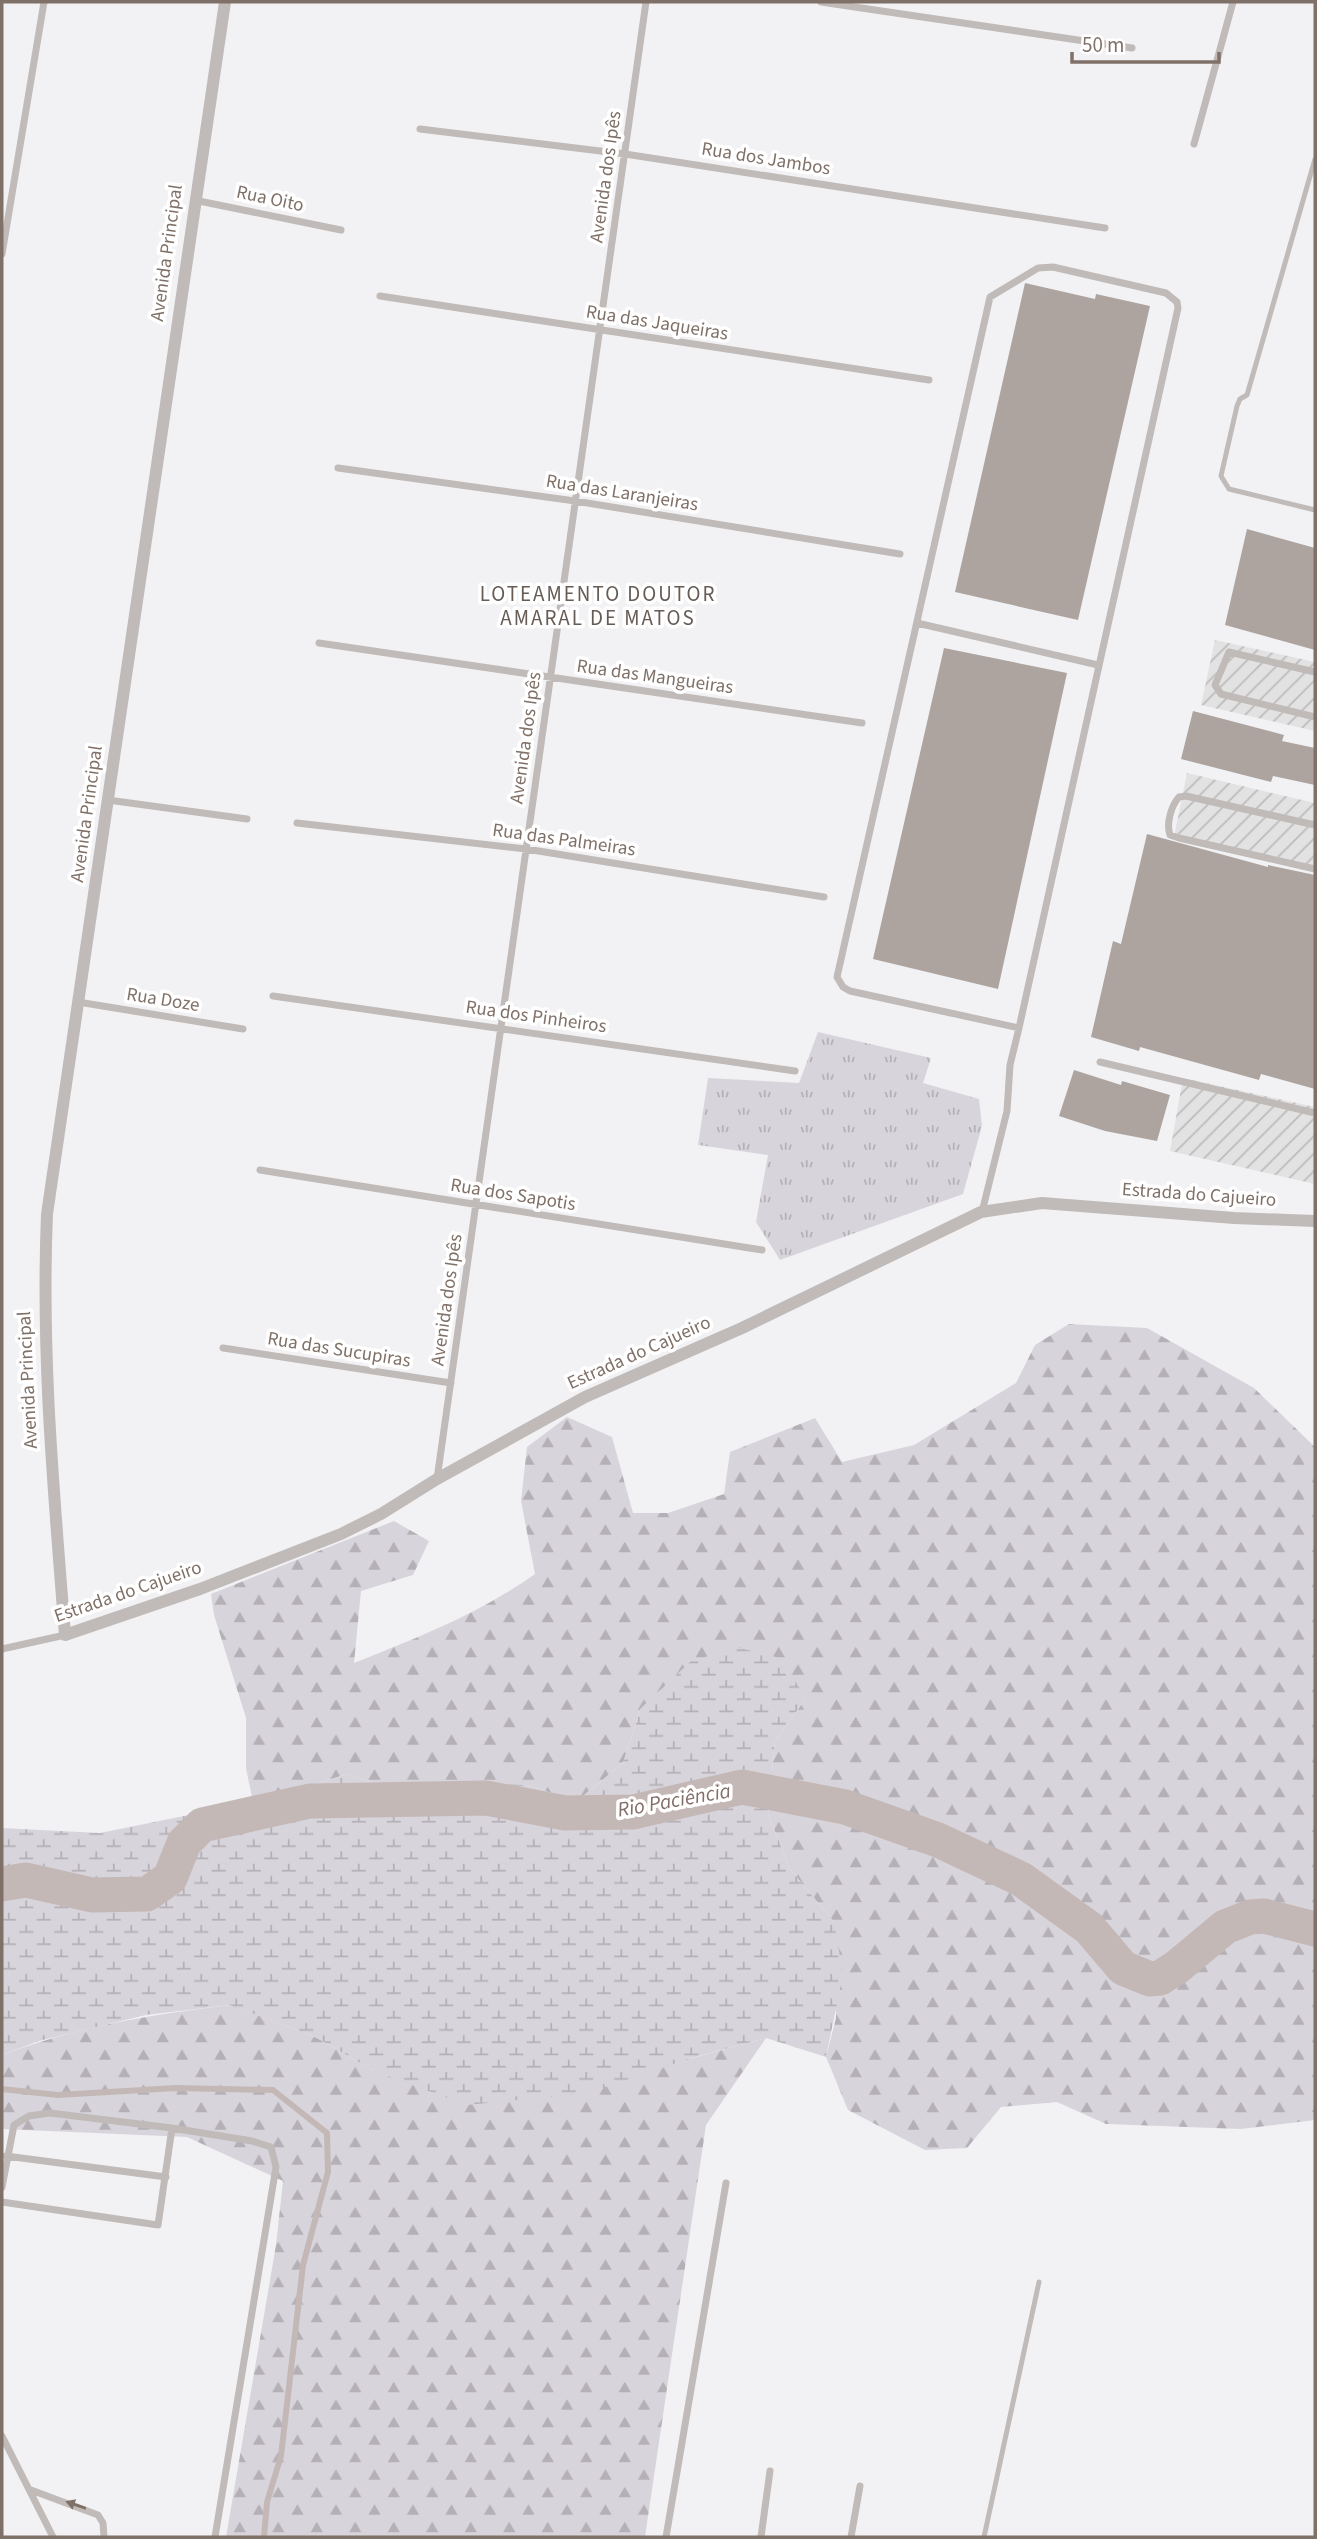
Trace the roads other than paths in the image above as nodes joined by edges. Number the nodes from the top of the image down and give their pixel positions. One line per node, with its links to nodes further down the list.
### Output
1 (44, 2): 14 (street)
2 (225, 2): 11 (street, Avenida Principal)
3 (646, 2): 9 (street, Avenida dos Ipês)
4 (821, 2): 6 (street)
5 (1233, 2): 8 (street)
6 (1132, 48)
7 (420, 129): 9 (street, Rua dos Jambos)
8 (1194, 144)
9 (625, 154): 12 (street, Rua dos Jambos); 16 (street, Avenida dos Ipês)
10 (1315, 159): 20 (lane)
11 (194, 200): 13 (street, Rua Oito); 29 (street, Avenida Principal)
12 (1105, 228)
13 (341, 230)
14 (2, 254)
15 (380, 296): 16 (street, Rua das Jaqueiras)
16 (600, 331): 17 (street, Rua das Jaqueiras); 19 (street, Avenida dos Ipês)
17 (929, 380)
18 (338, 468): 19 (street, Rua das Laranjeiras)
19 (575, 501): 21 (street, Rua das Laranjeiras); 26 (street, Avenida dos Ipês)
20 (1315, 510)
21 (900, 554)
22 (917, 623): 24 (street); 24 (street); 40 (street)
23 (319, 643): 26 (street, Rua das Mangueiras)
24 (1098, 665): 40 (street)
25 (1315, 672): 27 (street)
26 (550, 678): 28 (street, Rua das Mangueiras); 33 (street, Avenida dos Ipês)
27 (1315, 717)
28 (862, 723)
29 (108, 800): 30 (street); 37 (street, Avenida Principal)
30 (247, 820)
31 (297, 823): 33 (street, Rua das Palmeiras)
32 (1315, 825): 34 (street)
33 (526, 849): 35 (street, Rua das Palmeiras); 38 (street, Avenida dos Ipês)
34 (1315, 869)
35 (824, 897)
36 (273, 996): 38 (street, Rua dos Pinheiros)
37 (78, 1002): 39 (street, Rua Doze); 52 (street, Avenida Principal)
38 (501, 1027): 42 (street, Rua dos Pinheiros); 45 (street, Avenida dos Ipês)
39 (243, 1028)
40 (1018, 1028): 46 (street)
41 (1100, 1062): 43 (street)
42 (795, 1071)
43 (1315, 1113)
44 (260, 1170): 45 (street, Rua dos Sapotis)
45 (476, 1206): 48 (street, Rua dos Sapotis); 50 (street, Avenida dos Ipês)
46 (981, 1212): 47 (street, Estrada do Cajueiro); 51 (street, Estrada do Cajueiro)
47 (1315, 1221)
48 (762, 1250)
49 (223, 1348): 50 (street, Rua das Sucupiras)
50 (451, 1383): 51 (street, Avenida dos Ipês)
51 (437, 1479): 52 (street, Estrada do Cajueiro)
52 (65, 1635): 53 (street, Estrada do Cajueiro)
53 (2, 1649)
54 (172, 2128): 55 (street); 56 (street); 67 (street)
55 (6, 2156): 56 (street); 58 (street)
56 (166, 2177): 59 (street)
57 (726, 2183): 68 (street)
58 (2, 2187)
59 (2, 2202)
60 (1039, 2282): 71 (lane)
61 (2, 2436): 64 (street)
62 (770, 2471): 69 (street)
63 (860, 2486): 70 (street)
64 (31, 2490): 65 (street); 66 (street, one-way to 64)
65 (53, 2537)
66 (104, 2537)
67 (215, 2537)
68 (666, 2537)
69 (761, 2537)
70 (851, 2537)
71 (984, 2537)

